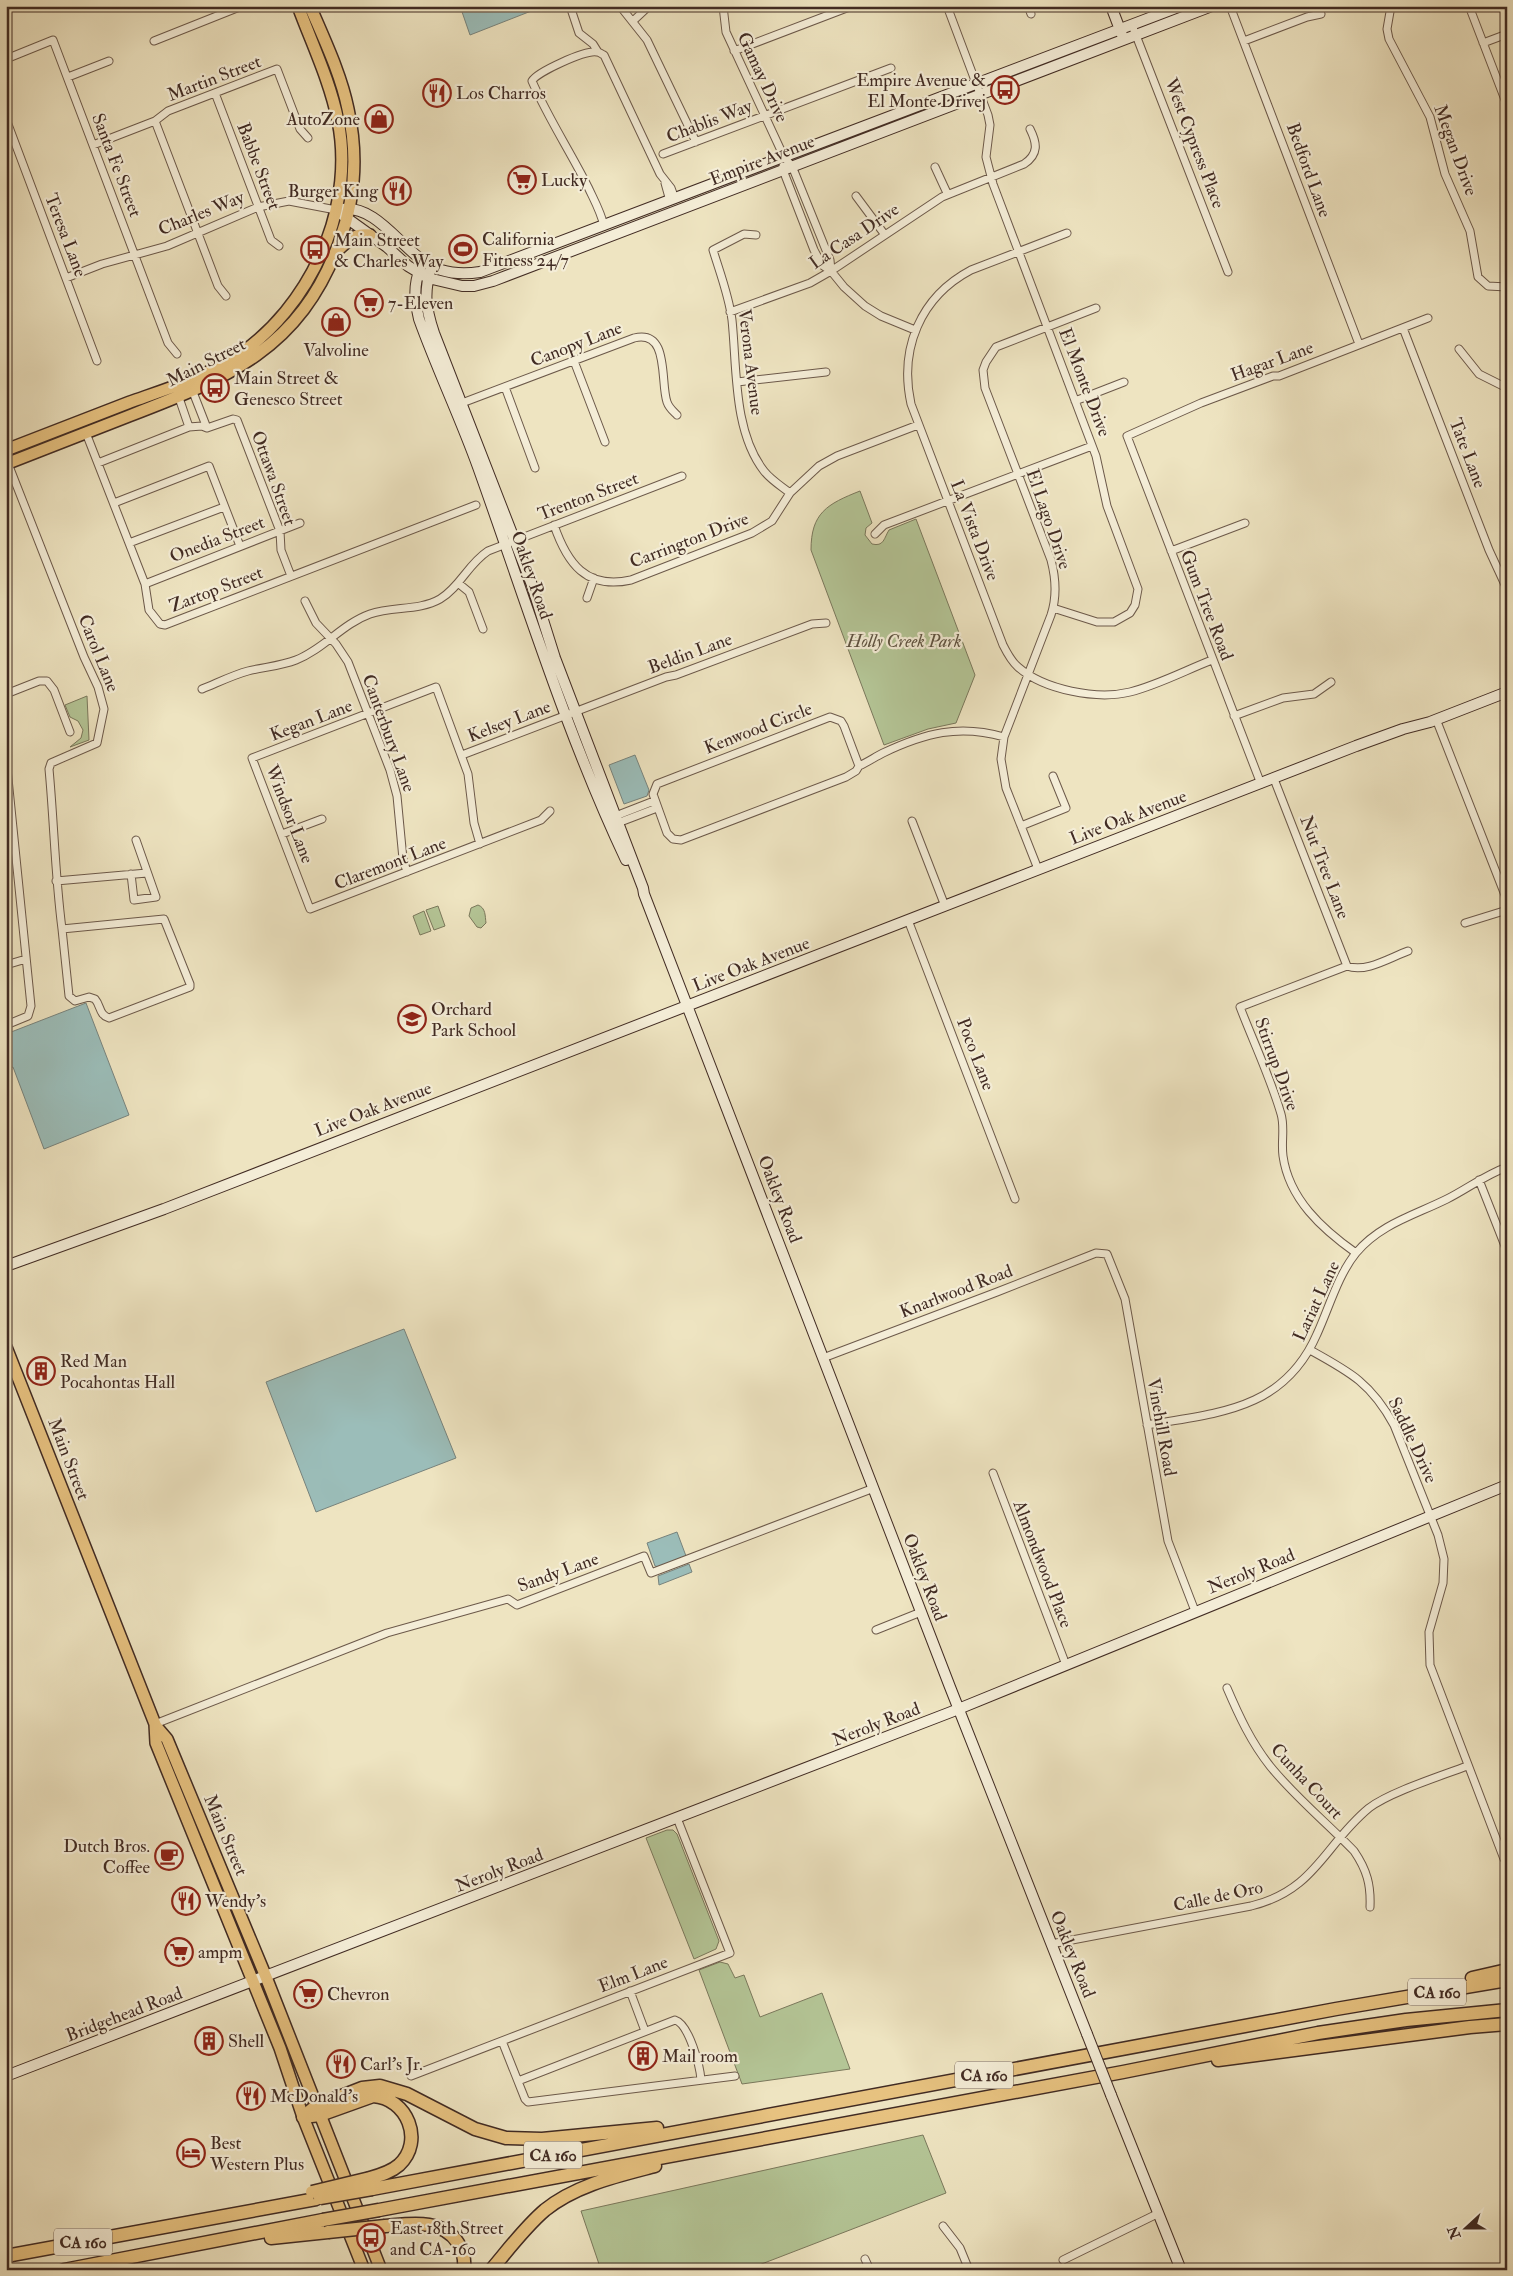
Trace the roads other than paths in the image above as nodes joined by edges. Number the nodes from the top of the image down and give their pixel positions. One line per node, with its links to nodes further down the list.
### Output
1 (242, 6): 24 (street)
2 (298, 6): 52 (main road, Main Street)
3 (310, 6): 53 (main road, Main Street)
4 (570, 6): 27 (street)
5 (620, 6): 17 (street)
6 (649, 6): 17 (street)
7 (723, 6): 26 (street, Gamay Drive)
8 (852, 6): 26 (street)
9 (947, 6): 32 (street, El Monte Drive)
10 (1111, 6): 19 (street)
11 (1181, 6): 18 (street, Empire Avenue)
12 (1212, 6): 21 (street, Empire Avenue)
13 (1230, 6): 23 (street, Bedford Lane)
14 (1392, 6): 70 (street, Megan Drive)
15 (1469, 6): 25 (street)
16 (1320, 14): 23 (street)
17 (633, 21): 41 (street)
18 (1132, 25): 19 (street, Empire Avenue); 21 (street, West Cypress Place)
19 (1120, 29): 22 (street); 32 (street, Empire Avenue)
20 (1507, 34): 25 (street)
21 (1136, 36): 22 (street, Empire Avenue); 67 (street, West Cypress Place)
22 (1124, 40): 34 (street, Empire Avenue)
23 (1244, 40): 78 (street, Bedford Lane)
24 (154, 41)
25 (1483, 43): 35 (street)
26 (734, 51): 36 (street, Gamay Drive)
27 (598, 52): 50 (street); 55 (street)
28 (6, 58): 31 (street, Santa Fe Street)
29 (109, 61): 31 (street)
30 (891, 68): 36 (street, Chablis Way)
31 (68, 77): 42 (street, Santa Fe Street)
32 (977, 84): 34 (street, El Monte Drive); 44 (street, Empire Avenue)
33 (216, 92): 38 (street, Martin Street); 40 (street, Martin Street); 51 (street, Babbe Street)
34 (981, 95): 46 (street, Empire Avenue); 47 (street, El Monte Drive)
35 (1507, 105)
36 (765, 116): 41 (street, Chablis Way); 44 (street, Gamay Drive)
37 (6, 119): 69 (street, Teresa Lane)
38 (155, 120): 42 (street, Martin Street); 56 (street)
39 (1030, 129): 47 (street, La Casa Drive)
40 (308, 138)
41 (696, 142): 43 (street, Chablis Way)
42 (93, 144): 64 (street, Santa Fe Street)
43 (663, 154)
44 (784, 158): 46 (street); 50 (street, Empire Avenue)
45 (936, 167): 48 (street)
46 (788, 168): 54 (street, Empire Avenue); 66 (street); 66 (street)
47 (991, 177): 48 (street, La Casa Drive); 63 (street, El Monte Drive)
48 (947, 193): 60 (street, La Casa Drive)
49 (856, 196): 60 (street)
50 (673, 200): 54 (street); 55 (street, Empire Avenue)
51 (258, 207): 52 (street, Charles Way); 56 (street, Charles Way); 61 (street, Babbe Street)
52 (336, 210): 53 (street, Empire Avenue); 84 (main road, Main Street)
53 (348, 214): 59 (street, Empire Avenue); 62 (main road, Main Street); 65 (street, Empire Avenue)
54 (641, 224): 68 (street, Empire Avenue)
55 (604, 226): 65 (street, Empire Avenue)
56 (197, 232): 64 (street, Charles Way); 71 (street)
57 (1068, 233): 63 (street, La Vista Drive)
58 (756, 234): 73 (street, Verona Avenue)
59 (370, 235): 62 (main road); 68 (street, Empire Avenue)
60 (885, 235): 66 (street, La Casa Drive)
61 (279, 246)
62 (336, 252): 89 (main road, Main Street)
63 (1019, 252): 75 (street, El Monte Drive); 77 (street, La Vista Drive)
64 (135, 255): 69 (street, Charles Way); 80 (street, Santa Fe Street)
65 (427, 264): 68 (street, Oakley Road)
66 (831, 271): 73 (street, La Casa Drive); 77 (street)
67 (1228, 272)
68 (423, 276): 92 (street, Oakley Road); 119 (street, Oakley Road)
69 (66, 278): 81 (street, Teresa Lane)
70 (1507, 287)
71 (226, 296)
72 (1096, 308): 75 (street, El Lago Drive)
73 (730, 312): 85 (street, Verona Avenue)
74 (1428, 318): 76 (street, Hagar Lane)
75 (1047, 326): 91 (street, El Monte Drive); 105 (street, El Lago Drive)
76 (1403, 328): 78 (street, Hagar Lane); 126 (street, Tate Lane)
77 (915, 330): 94 (street, La Vista Drive)
78 (1359, 344): 98 (street, Hagar Lane)
79 (1459, 349): 88 (street)
80 (177, 354)
81 (97, 361)
82 (574, 361): 87 (street, Canopy Lane); 93 (street, Canopy Lane); 99 (street)
83 (826, 372): 85 (street)
84 (183, 382): 89 (street); 90 (street); 101 (main road, Main Street)
85 (737, 382): 107 (street, Verona Avenue)
86 (1124, 382): 91 (street)
87 (505, 387): 92 (street, Canopy Lane); 104 (street)
88 (1507, 388)
89 (193, 391): 90 (main road, Main Street); 96 (street)
90 (178, 398): 95 (street); 97 (main road, Main Street)
91 (1075, 401): 100 (street, El Monte Drive)
92 (462, 404): 117 (street, Oakley Road)
93 (677, 415)
94 (918, 425): 107 (street, Carrington Drive); 108 (street, La Vista Drive)
95 (189, 427): 96 (street); 103 (street)
96 (207, 428): 115 (street, Ottawa Street)
97 (86, 433): 102 (main road, Main Street); 103 (street, Zartop Street)
98 (1127, 436): 121 (street, Gum Tree Road)
99 (605, 442)
100 (1092, 446): 105 (street); 129 (street, El Monte Drive)
101 (6, 450)
102 (7, 462): 165 (street, Carol Lane)
103 (98, 463): 109 (street, Zartop Street)
104 (535, 468)
105 (1018, 474): 108 (street); 129 (street, El Lago Drive)
106 (682, 476): 114 (street, Trenton Street)
107 (790, 493): 123 (street, Carrington Drive)
108 (948, 501): 116 (street); 134 (street, La Vista Drive)
109 (114, 503): 111 (street); 118 (street, Zartop Street)
110 (476, 504): 122 (street, Zartop Street)
111 (224, 506): 118 (street); 120 (street)
112 (300, 523): 115 (street, Onedia Street)
113 (1244, 523): 121 (street)
114 (554, 525): 117 (street, Trenton Street); 123 (street, Carrington Drive)
115 (280, 531): 120 (street, Onedia Street); 122 (street, Ottawa Street)
116 (875, 534)
117 (515, 540): 119 (street, Trenton Street); 140 (street, Oakley Road)
118 (129, 543): 125 (street, Zartop Street)
119 (504, 544): 124 (street, Trenton Street); 140 (street, Oakley Road)
120 (240, 546): 125 (street, Onedia Street)
121 (1171, 551): 133 (street, Gum Tree Road)
122 (291, 576): 125 (street, Zartop Street)
123 (594, 578): 127 (street)
124 (458, 583): 131 (street); 132 (street, Trenton Street)
125 (145, 584)
126 (1507, 588)
127 (586, 598)
128 (305, 601): 132 (street, Canterbury Lane)
129 (1054, 608): 134 (street, El Lago Drive)
130 (826, 623): 140 (street, Beldin Lane)
131 (484, 629)
132 (330, 639): 136 (street, Trenton Street); 139 (street, Canterbury Lane)
133 (1212, 660): 134 (street, La Vista Drive); 141 (street, Gum Tree Road)
134 (1029, 674): 144 (street, El Lago Drive)
135 (1331, 682): 141 (street)
136 (202, 689)
137 (1507, 692): 142 (street, Live Oak Avenue)
138 (6, 694): 143 (street)
139 (368, 714): 145 (street, Kegan Lane); 146 (street, Kegan Lane); 163 (street, Canterbury Lane)
140 (571, 714): 145 (street, Kelsey Lane); 155 (street, Oakley Road)
141 (1234, 716): 151 (street, Gum Tree Road)
142 (1436, 720): 150 (street, Live Oak Avenue); 167 (street)
143 (70, 732)
144 (1004, 737): 148 (street); 157 (street, El Lago Drive)
145 (462, 756): 160 (street)
146 (252, 758): 158 (street, Windsor Lane)
147 (6, 759): 174 (street)
148 (859, 766): 152 (street); 152 (street, Kenwood Circle)
149 (1054, 776): 157 (street)
150 (1274, 779): 151 (street, Live Oak Avenue); 176 (street, Nut Tree Lane)
151 (1260, 784): 161 (street, Live Oak Avenue)
152 (656, 804): 155 (street)
153 (550, 812): 160 (street, Claremont Lane)
154 (322, 819): 158 (street)
155 (613, 821): 177 (street, Oakley Road)
156 (912, 821): 166 (street)
157 (1021, 826): 161 (street, El Lago Drive)
158 (282, 834): 168 (street, Windsor Lane)
159 (136, 840): 162 (street)
160 (480, 844): 163 (street, Claremont Lane)
161 (1038, 869): 166 (street, Live Oak Avenue)
162 (147, 872): 164 (street); 164 (street)
163 (407, 872): 168 (street, Claremont Lane)
164 (131, 874): 165 (street)
165 (56, 881): 172 (street, Carol Lane)
166 (946, 906): 170 (street, Live Oak Avenue)
167 (1507, 906)
168 (310, 910)
169 (1507, 910): 171 (street)
170 (908, 920): 177 (street, Live Oak Avenue); 181 (street, Poco Lane)
171 (1465, 923)
172 (62, 928): 172 (street, Carol Lane)
173 (1408, 951): 176 (street, Stirrup Drive)
174 (26, 959): 175 (street); 178 (street)
175 (6, 964)
176 (1346, 966): 184 (street, Stirrup Drive)
177 (688, 1006): 185 (street, Live Oak Avenue); 188 (street, Oakley Road)
178 (6, 1025)
179 (1507, 1166): 180 (street, Lariat Lane)
180 (1479, 1180): 182 (street); 184 (street, Lariat Lane)
181 (1015, 1199)
182 (1507, 1251)
183 (1100, 1252): 188 (street, Knarlwood Road); 189 (street, Vinehill Road)
184 (1356, 1253): 187 (street, Lariat Lane)
185 (6, 1266)
186 (6, 1347): 200 (main road, Main Street)
187 (1310, 1350): 189 (street, Lariat Lane); 193 (street, Saddle Drive)
188 (823, 1358): 192 (street, Oakley Road)
189 (1147, 1425): 194 (street, Vinehill Road)
190 (992, 1473): 197 (street, Almondwood Place)
191 (1507, 1485): 193 (street, Neroly Road)
192 (874, 1488): 195 (street, Oakley Road); 200 (street, Sandy Lane)
193 (1430, 1515): 194 (street, Neroly Road); 201 (street, Saddle Drive)
194 (1195, 1611): 197 (street, Neroly Road)
195 (921, 1612): 196 (street); 199 (street, Oakley Road)
196 (876, 1630)
197 (1066, 1665): 199 (street, Neroly Road)
198 (1227, 1688): 203 (street, Cunha Court)
199 (959, 1709): 202 (street, Neroly Road); 206 (street, Oakley Road)
200 (155, 1724): 208 (main road, Main Street); 210 (main road, Main Street)
201 (1467, 1766): 203 (street, Calle de Oro); 204 (street, Saddle Drive)
202 (677, 1818): 208 (street, Neroly Road); 211 (street, Elm Lane)
203 (1341, 1838): 205 (street, Cunha Court); 206 (street, Calle de Oro)
204 (1507, 1858)
205 (1370, 1907)
206 (1052, 1944): 228 (street, Oakley Road, bridge)
207 (1507, 1970): 212 (highway)
208 (266, 1977): 210 (street, Neroly Road); 223 (main road, Main Street)
209 (1507, 1980): 212 (highway, CA 160)
210 (254, 1982): 218 (street, Bridgehead Road); 224 (main road, Main Street)
211 (630, 1991): 215 (street); 216 (street, Elm Lane)
212 (1368, 2004): 225 (highway, CA 160)
213 (1507, 2010): 217 (highway)
214 (1507, 2024): 217 (highway, CA 160)
215 (645, 2031): 221 (street); 222 (street)
216 (502, 2041): 219 (street, Elm Lane); 222 (street)
217 (1123, 2072): 226 (highway, CA 160)
218 (6, 2076)
219 (411, 2076)
220 (735, 2076): 221 (street)
221 (701, 2080): 222 (street)
222 (518, 2081)
223 (318, 2111): 224 (highway); 225 (highway); 227 (highway); 236 (main road, Main Street)
224 (304, 2117): 235 (main road, Main Street)
225 (733, 2122): 227 (highway, CA 160)
226 (820, 2128): 229 (highway, CA 160, bridge); 238 (highway)
227 (371, 2183): 231 (highway, CA 160, bridge)
228 (1157, 2214): 233 (street); 241 (street, Oakley Road)
229 (326, 2226): 234 (highway, CA 160); 237 (highway, bridge)
230 (943, 2226): 240 (street)
231 (6, 2256)
232 (866, 2259): 239 (street)
233 (1063, 2260)
234 (64, 2270)
235 (364, 2270)
236 (381, 2270)
237 (464, 2270)
238 (491, 2270)
239 (870, 2270)
240 (969, 2270)
241 (1181, 2270)

